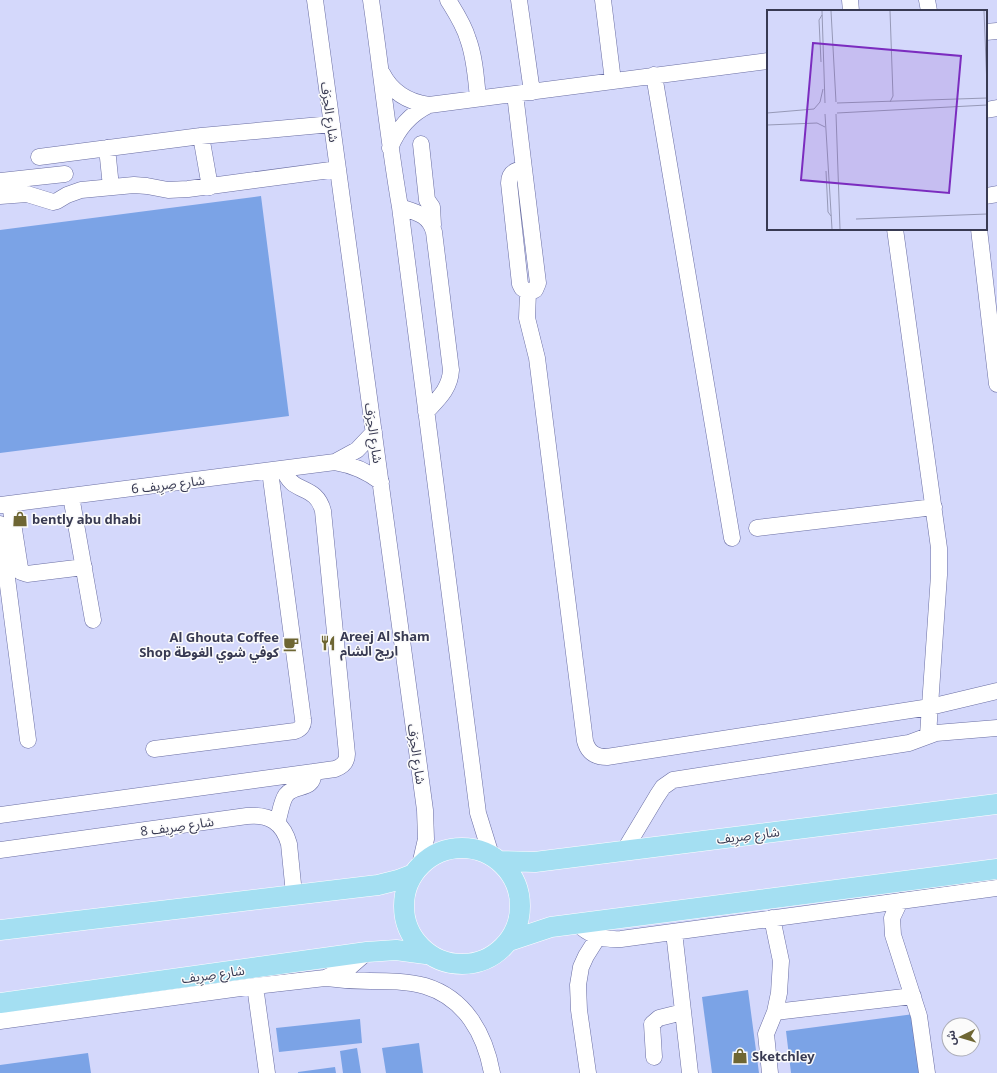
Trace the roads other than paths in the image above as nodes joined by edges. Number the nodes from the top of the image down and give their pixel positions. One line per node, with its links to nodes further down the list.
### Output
1 (315, 0): 22 (street, شارع الحِرَف)
2 (371, 0): 13 (street)
3 (448, 0): 18 (street)
4 (519, 0): 16 (street)
5 (603, 0): 15 (street)
6 (850, 0): 8 (street)
7 (927, 0): 9 (street)
8 (851, 10)
9 (929, 10)
10 (997, 31): 11 (street)
11 (987, 32)
12 (767, 61): 14 (street)
13 (381, 72): 19 (street); 26 (street)
14 (654, 75): 15 (street); 55 (street)
15 (613, 81): 16 (street)
16 (532, 92): 17 (street)
17 (515, 94): 18 (street); 59 (street)
18 (478, 98): 19 (street)
19 (429, 105): 26 (street)
20 (997, 108): 21 (street)
21 (987, 110)
22 (332, 124): 23 (street); 29 (street, شارع الحِرَف)
23 (201, 136): 25 (street); 33 (street)
24 (421, 144): 38 (street)
25 (107, 148): 27 (street); 32 (street)
26 (390, 148): 39 (street)
27 (64, 154): 28 (street); 30 (street)
28 (38, 157)
29 (338, 169): 33 (street); 46 (street, شارع الحِرَف)
30 (65, 174): 31 (street); 35 (street)
31 (0, 181)
32 (111, 187): 33 (street); 35 (street)
33 (210, 187)
34 (997, 194): 37 (street)
35 (67, 195): 36 (street)
36 (0, 196)
37 (987, 196)
38 (427, 200): 39 (street); 40 (street)
39 (406, 209): 40 (street); 45 (street)
40 (433, 226): 45 (street)
41 (895, 230): 52 (street)
42 (979, 230): 43 (street)
43 (991, 276): 44 (street)
44 (997, 384)
45 (426, 412): 70 (street)
46 (374, 432): 47 (street, شارع صِرِيف 6); 49 (street, شارع الحِرَف)
47 (335, 462): 48 (street, شارع صِرِيف 6); 49 (street, شارع صِرِيف 6)
48 (277, 470): 50 (street, شارع صِرِيف 6); 63 (street); 64 (street)
49 (381, 482): 72 (street, شارع الحِرَف)
50 (71, 496): 51 (street, شارع صِرِيف 6); 56 (street)
51 (5, 505): 56 (street)
52 (934, 507): 54 (street); 59 (street)
53 (0, 524): 62 (street)
54 (757, 528)
55 (732, 538)
56 (84, 567): 57 (street)
57 (93, 620)
58 (997, 691): 59 (street)
59 (930, 706): 61 (street)
60 (997, 728): 61 (street)
61 (928, 735): 69 (street)
62 (28, 740)
63 (154, 749)
64 (313, 772): 66 (street); 67 (street)
65 (997, 804): 69 (main road, شارع صِرِيف)
66 (0, 815)
67 (277, 823): 68 (street, شارع صِرِيف 8); 74 (street)
68 (0, 850)
69 (624, 851): 70 (main road, شارع صِرِيف)
70 (495, 858): 72 (main road); 81 (main road)
71 (997, 869): 77 (main road)
72 (416, 870): 74 (main road); 83 (main road)
73 (997, 888): 75 (street)
74 (294, 894): 78 (main road)
75 (900, 901): 76 (street); 86 (street)
76 (772, 918): 79 (street); 89 (street)
77 (578, 924): 80 (street); 81 (main road)
78 (0, 930)
79 (674, 932): 80 (street); 88 (street)
80 (598, 937): 94 (street)
81 (509, 941): 83 (main road)
82 (367, 952): 83 (main road, شارع صِرِيف); 84 (street); 87 (main road, شارع صِرِيف)
83 (426, 954)
84 (325, 978): 85 (street); 93 (street)
85 (255, 986): 90 (street); 92 (street)
86 (913, 996): 89 (street); 97 (street)
87 (0, 1003)
88 (683, 1012): 91 (street); 95 (street)
89 (775, 1012): 96 (street)
90 (0, 1021)
91 (654, 1057)
92 (267, 1073)
93 (492, 1073)
94 (588, 1073)
95 (690, 1073)
96 (770, 1073)
97 (927, 1073)

